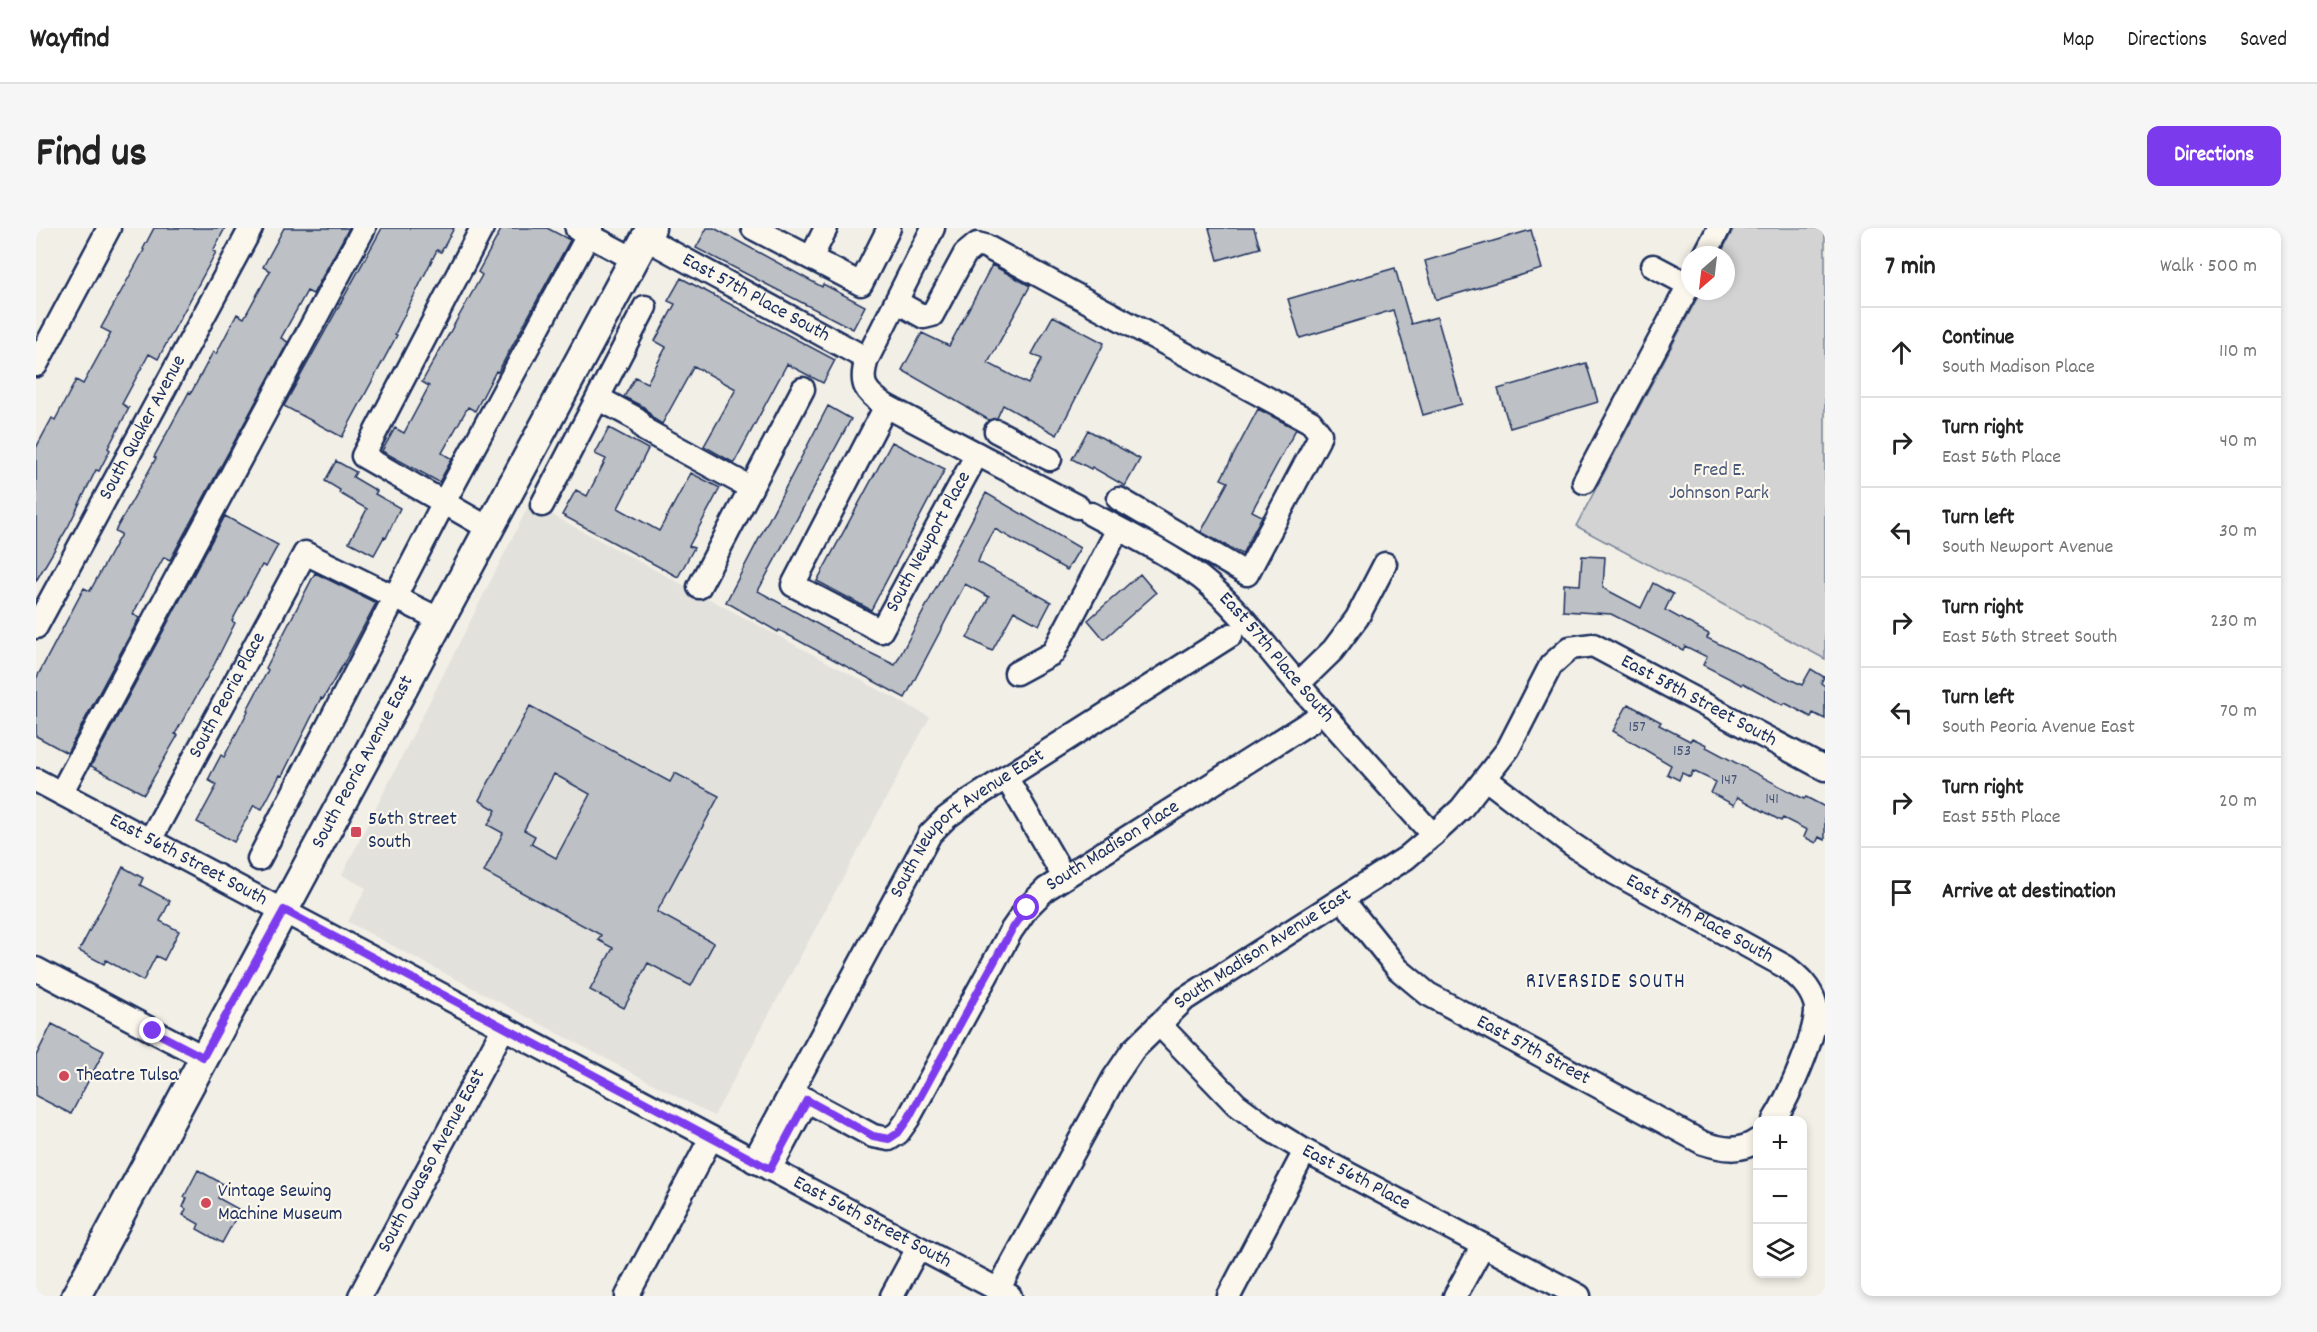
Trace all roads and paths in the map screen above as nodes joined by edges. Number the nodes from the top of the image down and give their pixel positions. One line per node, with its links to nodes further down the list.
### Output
1 (109, 228): 20 (street)
2 (251, 228): 43 (street, South Quaker Avenue)
3 (364, 228): 53 (street)
4 (482, 228): 33 (street)
5 (753, 228): 13 (street)
6 (826, 228): 13 (street)
7 (890, 228): 13 (street)
8 (933, 228): 17 (street)
9 (1719, 228): 12 (street)
10 (586, 230): 11 (street, East 57th Place South); 33 (street)
11 (645, 236): 19 (street, East 57th Place South); 21 (main road, South Peoria Avenue East)
12 (1710, 246)
13 (811, 258)
14 (1653, 266): 15 (street)
15 (1681, 280)
16 (1681, 299): 30 (street)
17 (897, 302): 19 (street); 35 (street)
18 (645, 307): 23 (street)
19 (867, 359): 24 (street)
20 (36, 365)
21 (566, 388): 23 (street); 36 (main road, South Peoria Avenue East)
22 (803, 389): 31 (street)
23 (595, 404): 31 (street); 34 (street)
24 (886, 406): 27 (street, East 57th Place South); 27 (street, South Newport Place)
25 (996, 430): 26 (street)
26 (1023, 445): 28 (street); 29 (street)
27 (977, 454): 29 (street, East 57th Place South)
28 (1050, 459)
29 (1010, 471): 37 (street, East 57th Place South)
30 (1584, 482)
31 (751, 488): 40 (street)
32 (1119, 500): 35 (street)
33 (443, 504): 36 (street); 41 (street)
34 (542, 505)
35 (1158, 521): 38 (street)
36 (490, 529): 42 (main road, South Peoria Avenue East)
37 (1118, 529): 38 (street, East 57th Place South); 46 (street)
38 (1146, 544): 47 (street, East 57th Place South)
39 (1385, 564): 47 (street)
40 (699, 587)
41 (396, 596): 42 (street); 55 (street, South Peoria Place); 56 (street)
42 (441, 620): 59 (main road, South Peoria Avenue East)
43 (36, 627)
44 (1231, 635): 50 (street, South Newport Avenue East)
45 (1570, 648): 49 (street, East 58th Street South); 51 (street, South Madison Avenue East)
46 (1016, 673)
47 (1298, 684): 54 (street, East 57th Place South)
48 (1310, 722): 57 (street, South Madison Place)
49 (1825, 769)
50 (1006, 777): 57 (street); 64 (street, South Newport Avenue East)
51 (1486, 778): 54 (street, South Madison Avenue East); 65 (street, East 57th Place South)
52 (36, 780): 53 (street, East 56th Street South)
53 (61, 793): 55 (street, East 56th Street South)
54 (1432, 835): 58 (street, South Madison Avenue East)
55 (150, 840): 59 (street, East 56th Street South)
56 (259, 859)
57 (1064, 877): 64 (street, South Madison Place)
58 (1342, 899): 61 (street, South Madison Avenue East); 67 (street, East 57th Street)
59 (284, 910): 62 (street, East 56th Street South); 63 (main road, South Peoria Avenue East)
60 (36, 969): 63 (street)
61 (1159, 1024): 68 (street, East 56th Place); 72 (street, South Madison Avenue East)
62 (504, 1028): 66 (street, East 56th Street South); 74 (street, South Owasso Avenue East)
63 (203, 1057): 73 (main road, South Peoria Avenue East)
64 (799, 1096): 69 (street, South Newport Avenue East)
65 (1776, 1116)
66 (711, 1138): 69 (street, East 56th Street South); 75 (street)
67 (1753, 1142)
68 (1305, 1151): 70 (street, East 56th Place); 77 (street)
69 (762, 1165): 71 (street, East 56th Street South)
70 (1483, 1245): 78 (street); 79 (street, East 56th Place)
71 (918, 1248): 72 (street, East 56th Street South); 76 (street)
72 (1004, 1293)
73 (76, 1296)
74 (360, 1296)
75 (627, 1296)
76 (892, 1296)
77 (1229, 1296)
78 (1455, 1296)
79 (1579, 1296)

